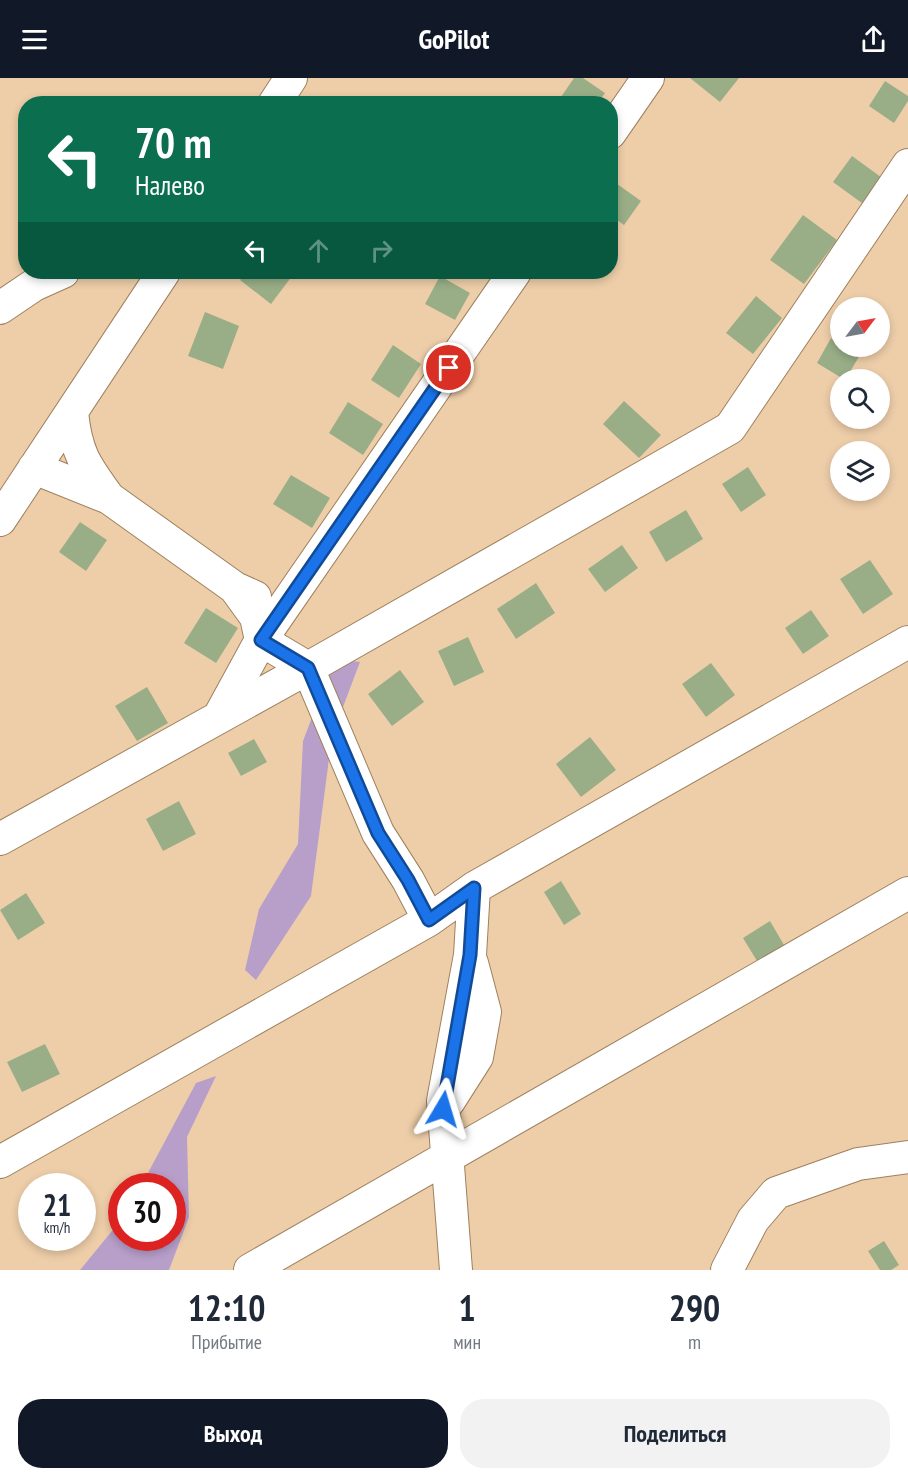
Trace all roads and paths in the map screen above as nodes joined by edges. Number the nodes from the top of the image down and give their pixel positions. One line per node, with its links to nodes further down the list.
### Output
1 (291, 78): 3 (street)
2 (648, 78): 4 (street)
3 (279, 96)
4 (618, 121)
5 (908, 165): 19 (street)
6 (47, 279): 9 (street)
7 (159, 279): 10 (street)
8 (510, 279): 14 (street)
9 (0, 308)
10 (72, 412): 11 (street); 12 (street)
11 (34, 468): 12 (street); 13 (street)
12 (109, 498): 15 (street)
13 (0, 520)
14 (303, 579): 15 (street); 17 (street)
15 (236, 588): 17 (street)
16 (908, 619): 18 (street)
17 (261, 640): 19 (street); 20 (street)
18 (896, 649): 22 (street)
19 (308, 668): 20 (street); 24 (street)
20 (219, 717): 21 (street)
21 (0, 839)
22 (474, 888): 24 (street); 25 (street)
23 (908, 893): 25 (street)
24 (429, 920): 27 (street)
25 (447, 1157): 28 (street); 29 (street)
26 (908, 1157): 30 (street)
27 (0, 1162)
28 (250, 1270)
29 (456, 1270)
30 (727, 1270)

